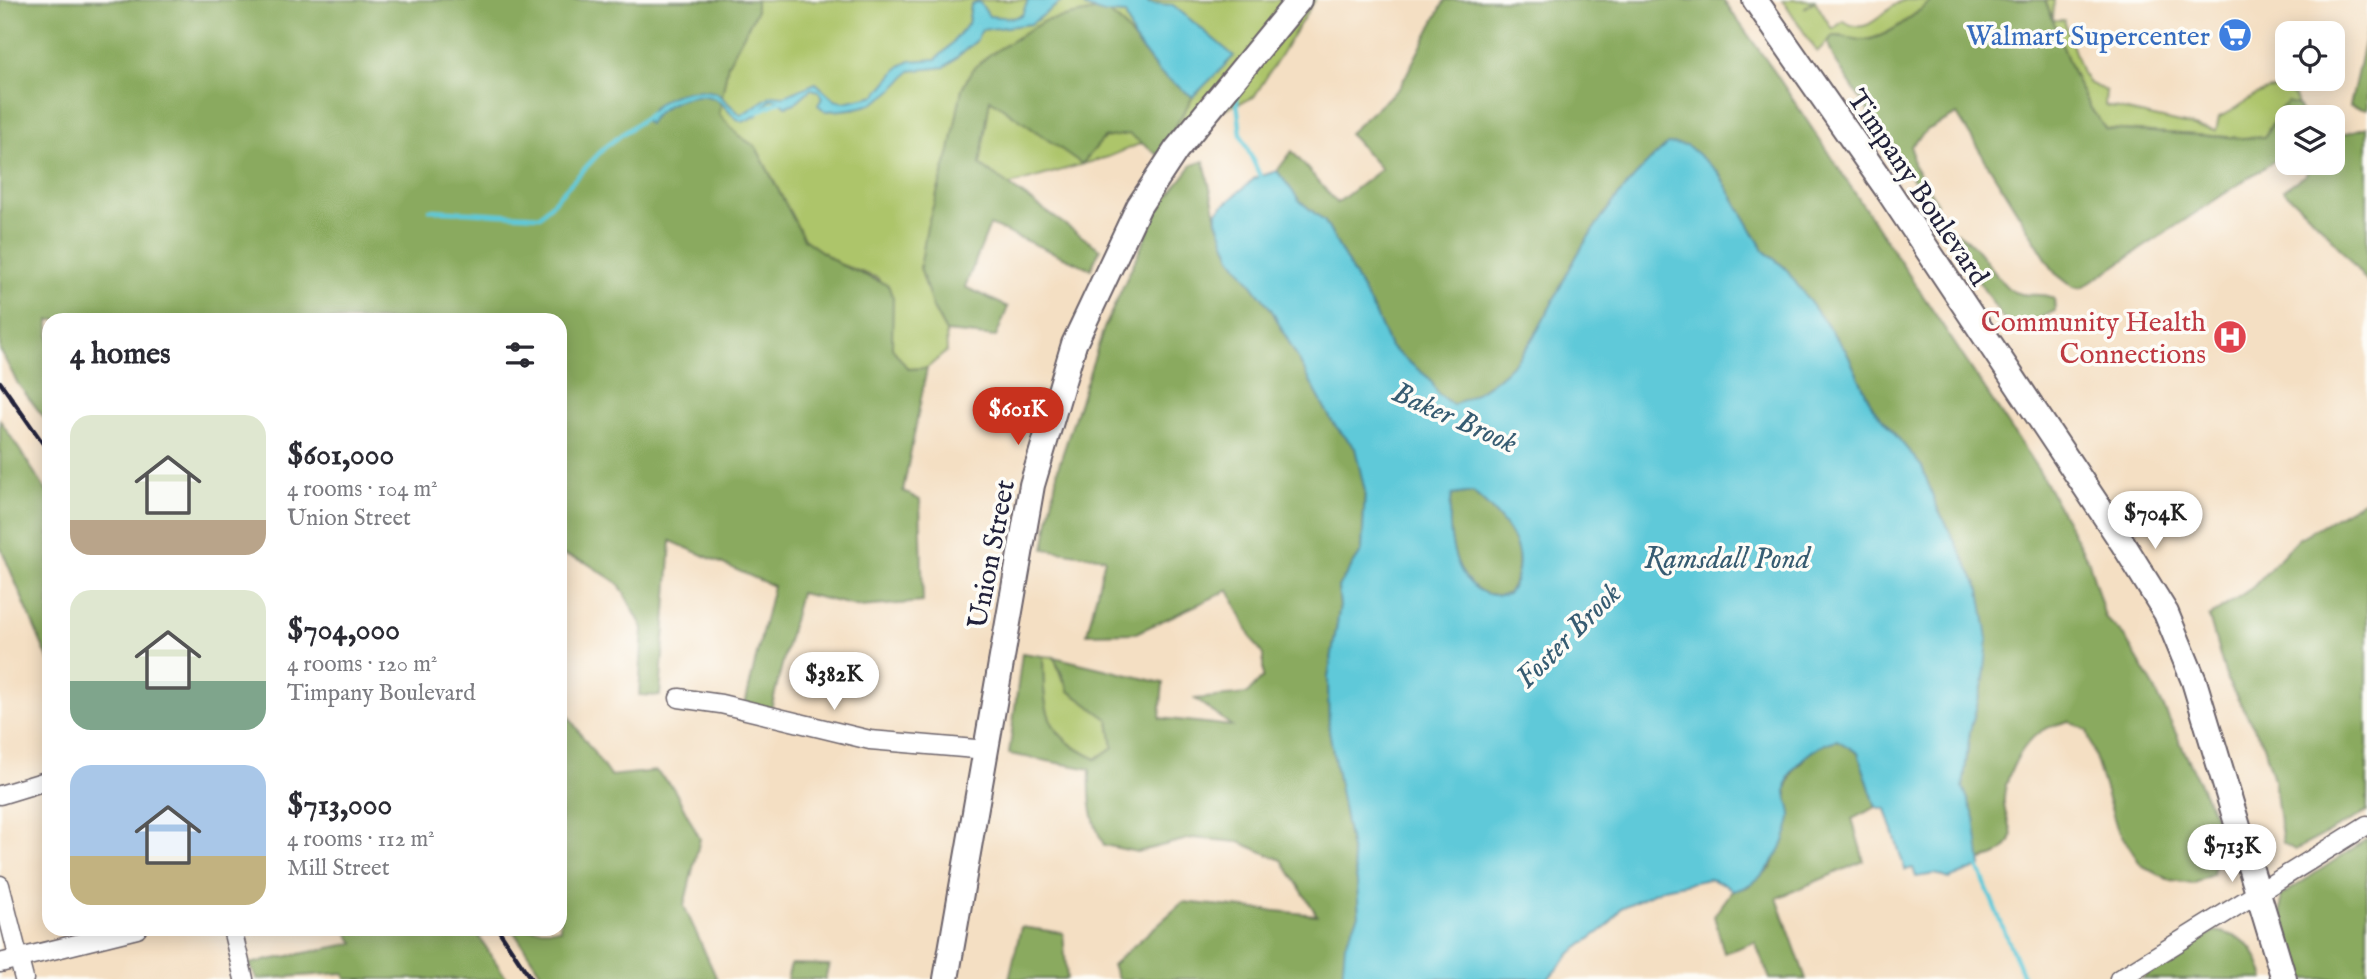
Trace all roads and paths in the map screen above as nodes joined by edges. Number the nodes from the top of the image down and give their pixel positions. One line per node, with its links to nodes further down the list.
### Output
1 (1299, 0): 4 (main road, Union Street)
2 (1755, 0): 9 (main road, Timpany Boulevard)
3 (679, 698): 4 (street)
4 (986, 750): 16 (main road, Union Street)
5 (42, 782): 6 (street)
6 (0, 795)
7 (2367, 825): 9 (street)
8 (0, 885): 12 (street)
9 (2258, 890): 17 (street); 18 (main road, Timpany Boulevard)
10 (109, 936): 12 (street)
11 (234, 936): 15 (street)
12 (18, 959): 13 (street); 14 (street)
13 (0, 963)
14 (24, 979)
15 (244, 979)
16 (946, 979)
17 (2119, 979)
18 (2284, 979)

